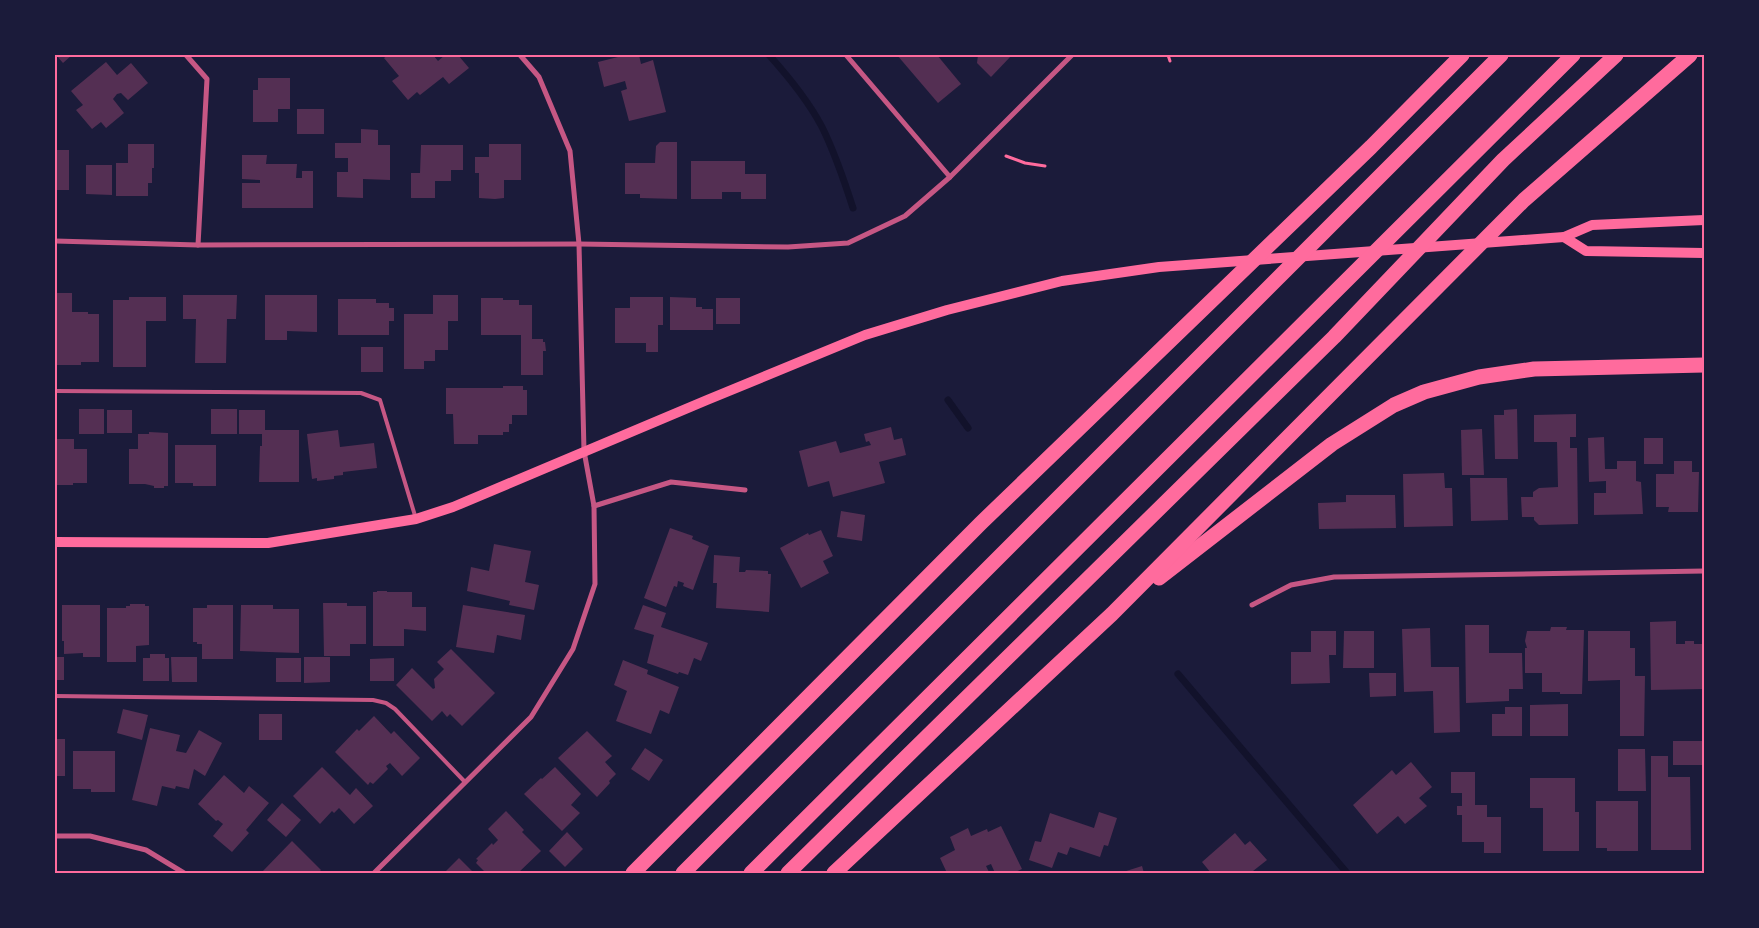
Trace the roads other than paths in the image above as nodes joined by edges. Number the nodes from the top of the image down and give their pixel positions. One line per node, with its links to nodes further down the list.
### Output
1 (186, 55): 17 (street)
2 (520, 55): 16 (street)
3 (846, 55): 12 (street)
4 (1072, 55): 12 (street)
5 (1448, 55): 11 (highway)
6 (1462, 55): 11 (highway)
7 (1501, 55): 35 (highway)
8 (1573, 55): 36 (highway)
9 (1616, 55): 37 (highway)
10 (1690, 55): 28 (highway)
11 (1433, 86): 34 (highway)
12 (950, 176): 16 (street)
13 (1704, 220): 14 (main road)
14 (1564, 237): 18 (main road); 21 (main road)
15 (55, 241): 17 (street)
16 (579, 244): 17 (street); 21 (street)
17 (198, 245)
18 (1704, 253)
19 (1704, 365): 28 (highway)
20 (55, 391): 24 (lane)
21 (584, 451): 23 (street); 24 (main road)
22 (745, 490): 23 (street)
23 (594, 506): 30 (street)
24 (416, 519): 25 (main road)
25 (55, 542)
26 (1704, 571): 27 (street)
27 (1252, 606)
28 (1112, 614): 38 (highway)
29 (55, 696): 30 (lane)
30 (465, 782): 33 (street)
31 (55, 836): 32 (street)
32 (184, 873)
33 (374, 873)
34 (633, 873)
35 (683, 873)
36 (751, 873)
37 (788, 873)
38 (834, 873)

